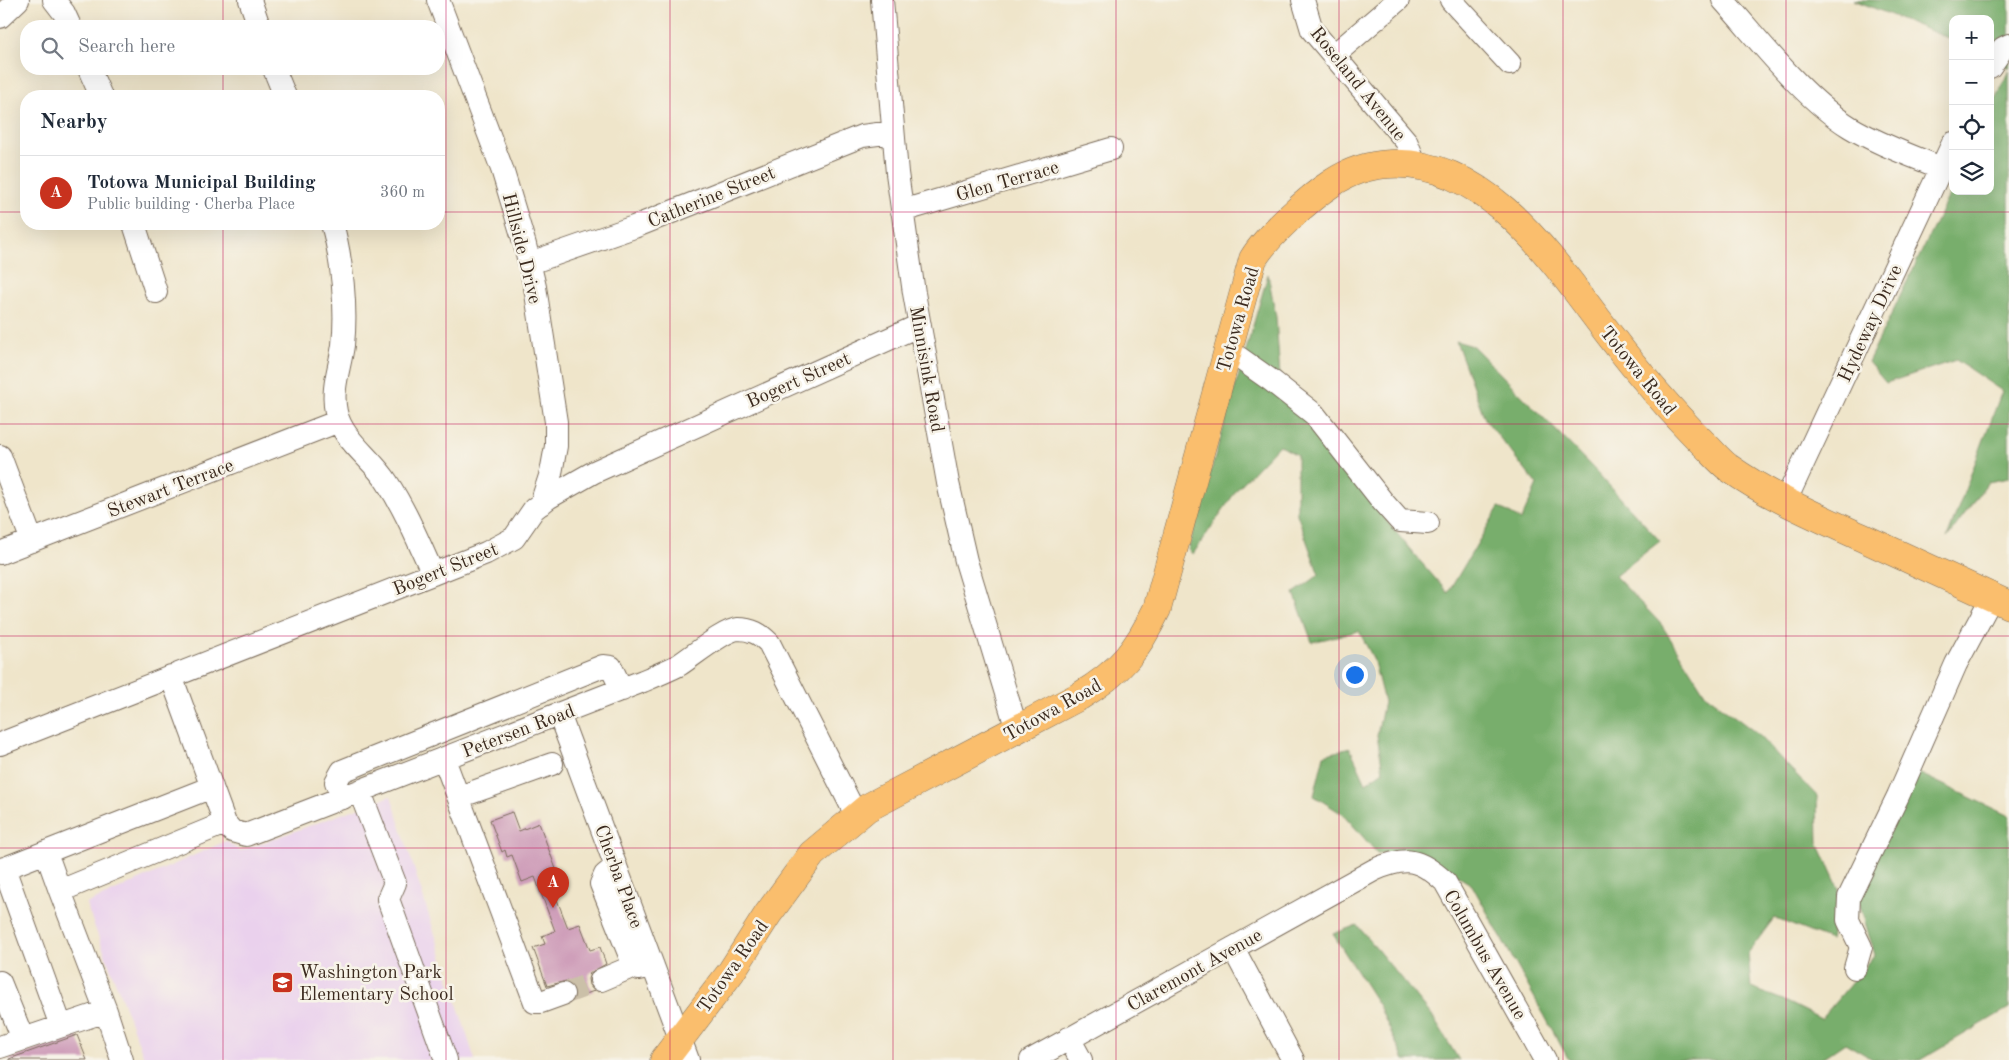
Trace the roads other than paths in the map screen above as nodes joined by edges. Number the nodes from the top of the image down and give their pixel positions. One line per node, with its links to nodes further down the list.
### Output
1 (18, 0): 10 (street)
2 (54, 0): 11 (street)
3 (250, 0): 12 (street)
4 (438, 0): 29 (street, Hillside Drive)
5 (882, 0): 21 (street, Minnisink Road)
6 (1304, 0): 14 (street, Roseland Avenue)
7 (1398, 0): 14 (street)
8 (1451, 0): 16 (street)
9 (1723, 0): 25 (street)
10 (0, 17)
11 (67, 20)
12 (257, 20)
13 (2009, 45): 15 (street)
14 (1333, 56): 24 (street, Roseland Avenue)
15 (1994, 61)
16 (1510, 64)
17 (92, 75): 19 (street)
18 (276, 75): 20 (street)
19 (98, 90)
20 (283, 90)
21 (893, 132): 26 (street, Minnisink Road); 29 (street, Catherine Street)
22 (1111, 149): 26 (street, Glen Terrace)
23 (1949, 150): 25 (street, Hydeway Drive)
24 (1416, 165): 32 (main road, Totowa Road); 35 (main road, Totowa Road)
25 (1940, 168): 35 (street, Hydeway Drive)
26 (902, 211): 31 (street, Minnisink Road)
27 (136, 230): 30 (street)
28 (334, 230): 33 (street)
29 (530, 263): 36 (street, Hillside Drive)
30 (156, 292)
31 (920, 325): 36 (street, Bogert Street); 46 (street, Minnisink Road)
32 (1228, 350): 37 (street); 46 (main road, Totowa Road)
33 (339, 421): 38 (street, Stewart Terrace); 40 (street)
34 (0, 456): 38 (street)
35 (1785, 502): 41 (main road, Totowa Road)
36 (540, 504): 40 (street, Bogert Street)
37 (1428, 523)
38 (32, 541): 39 (street, Stewart Terrace)
39 (0, 554)
40 (433, 574): 42 (street, Bogert Street)
41 (2000, 601): 63 (street)
42 (171, 676): 47 (street, Bogert Street); 51 (street)
43 (622, 690): 44 (street, Petersen Road); 45 (street); 54 (street, Petersen Road)
44 (559, 714): 48 (street, Petersen Road); 57 (street, Cherba Place)
45 (471, 719): 48 (street); 52 (street)
46 (1017, 730): 54 (main road, Totowa Road)
47 (0, 744)
48 (482, 744): 49 (street, Petersen Road)
49 (444, 759): 52 (street, Petersen Road); 53 (street)
50 (552, 764): 53 (street)
51 (212, 788): 55 (street); 56 (street)
52 (352, 795): 55 (street, Petersen Road); 74 (street)
53 (459, 797): 66 (street)
54 (857, 816): 72 (main road, Totowa Road)
55 (225, 824): 60 (street)
56 (46, 852): 58 (street); 60 (street)
57 (616, 866): 62 (street, Cherba Place); 62 (street)
58 (2, 869): 68 (street)
59 (1358, 879): 61 (street, Claremont Avenue); 79 (street, Columbus Avenue)
60 (60, 891): 67 (street)
61 (1232, 948): 69 (street, Claremont Avenue); 78 (street)
62 (643, 966): 64 (street); 72 (street, Cherba Place)
63 (1855, 968)
64 (601, 980)
65 (0, 982): 70 (street)
66 (563, 994)
67 (106, 1011): 68 (street); 73 (street)
68 (61, 1026): 70 (street)
69 (1069, 1038): 76 (street, Claremont Avenue); 77 (street)
70 (22, 1039): 71 (street)
71 (0, 1047)
72 (684, 1049): 75 (main road, Totowa Road)
73 (122, 1060)
74 (446, 1060)
75 (664, 1060)
76 (1030, 1060)
77 (1081, 1060)
78 (1293, 1060)
79 (1545, 1060)

